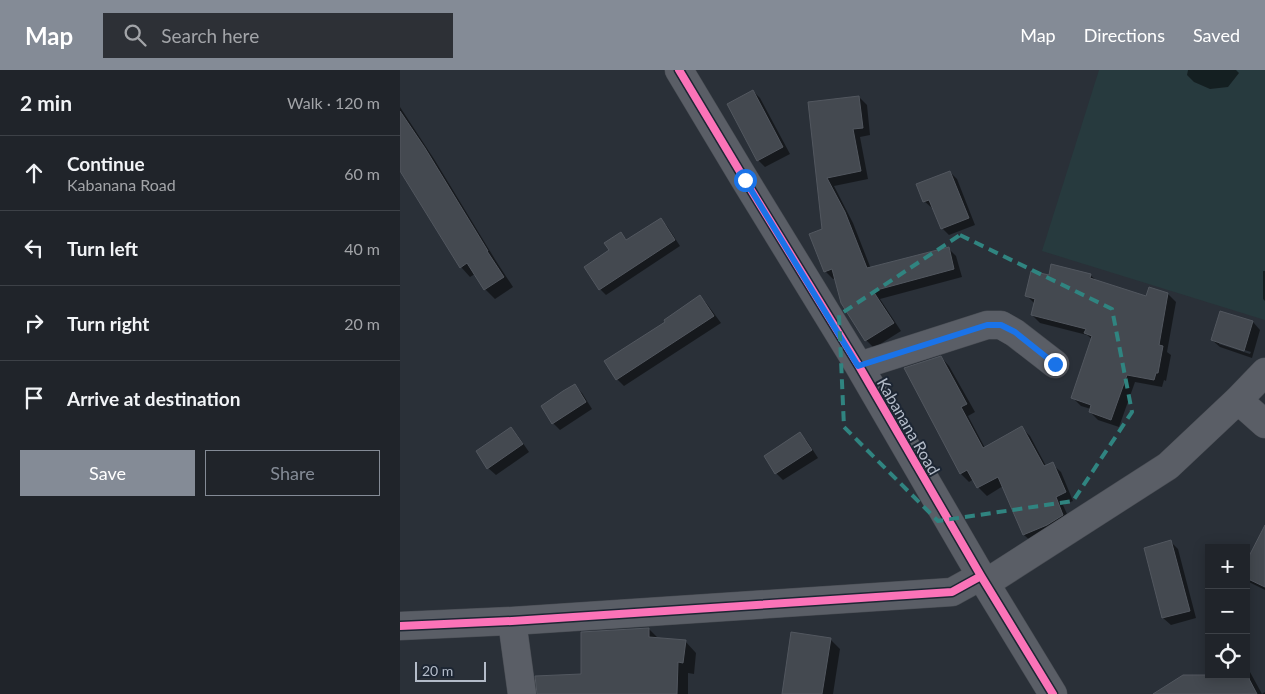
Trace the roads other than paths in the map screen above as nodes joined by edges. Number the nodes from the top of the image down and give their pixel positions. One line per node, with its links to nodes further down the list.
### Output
1 (679, 70): 3 (street, Kabanana Road)
2 (1055, 364): 3 (street)
3 (858, 366): 7 (street, Kabanana Road)
4 (1265, 372): 5 (street)
5 (1238, 400): 6 (street); 7 (street)
6 (1265, 424)
7 (983, 580): 8 (street); 11 (street, Kabanana Road)
8 (512, 621): 9 (street); 10 (street)
9 (400, 626)
10 (522, 694)
11 (1053, 694)

